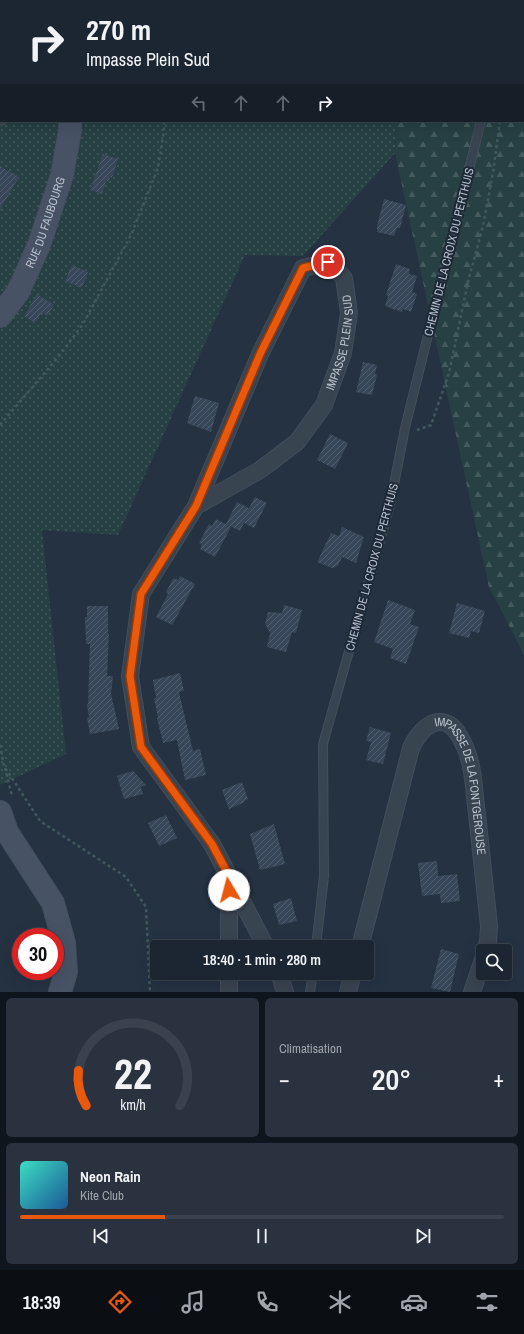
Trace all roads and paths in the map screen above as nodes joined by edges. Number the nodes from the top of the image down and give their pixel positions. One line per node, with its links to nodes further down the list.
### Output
1 (70, 122): 5 (main road, RUE DU FAUBOURG)
2 (164, 122): 6 (path)
3 (481, 122): 7 (lane, CHEMIN DE LA CROIX DU PERTHUIS)
4 (500, 122): 7 (path)
5 (0, 316)
6 (0, 426)
7 (403, 435): 14 (lane, CHEMIN DE LA CROIX DU PERTHUIS)
8 (196, 506): 8 (street, IMPASSE PLEIN SUD); 11 (street, IMPASSE PLEIN SUD)
9 (0, 745): 23 (path)
10 (0, 812): 22 (main road)
11 (229, 876): 12 (street, IMPASSE PLEIN SUD); 13 (street, IMPASSE PLEIN SUD)
12 (229, 940)
13 (262, 940)
14 (317, 940)
15 (362, 940): 16 (street, IMPASSE DE LA FONTGEROUSE)
16 (488, 944)
17 (229, 980): 24 (street)
18 (281, 980): 25 (street)
19 (312, 980): 26 (lane)
20 (351, 980): 27 (street)
21 (476, 980): 28 (street)
22 (60, 992)
23 (150, 992)
24 (229, 992)
25 (285, 992)
26 (310, 992)
27 (348, 992)
28 (472, 992)

